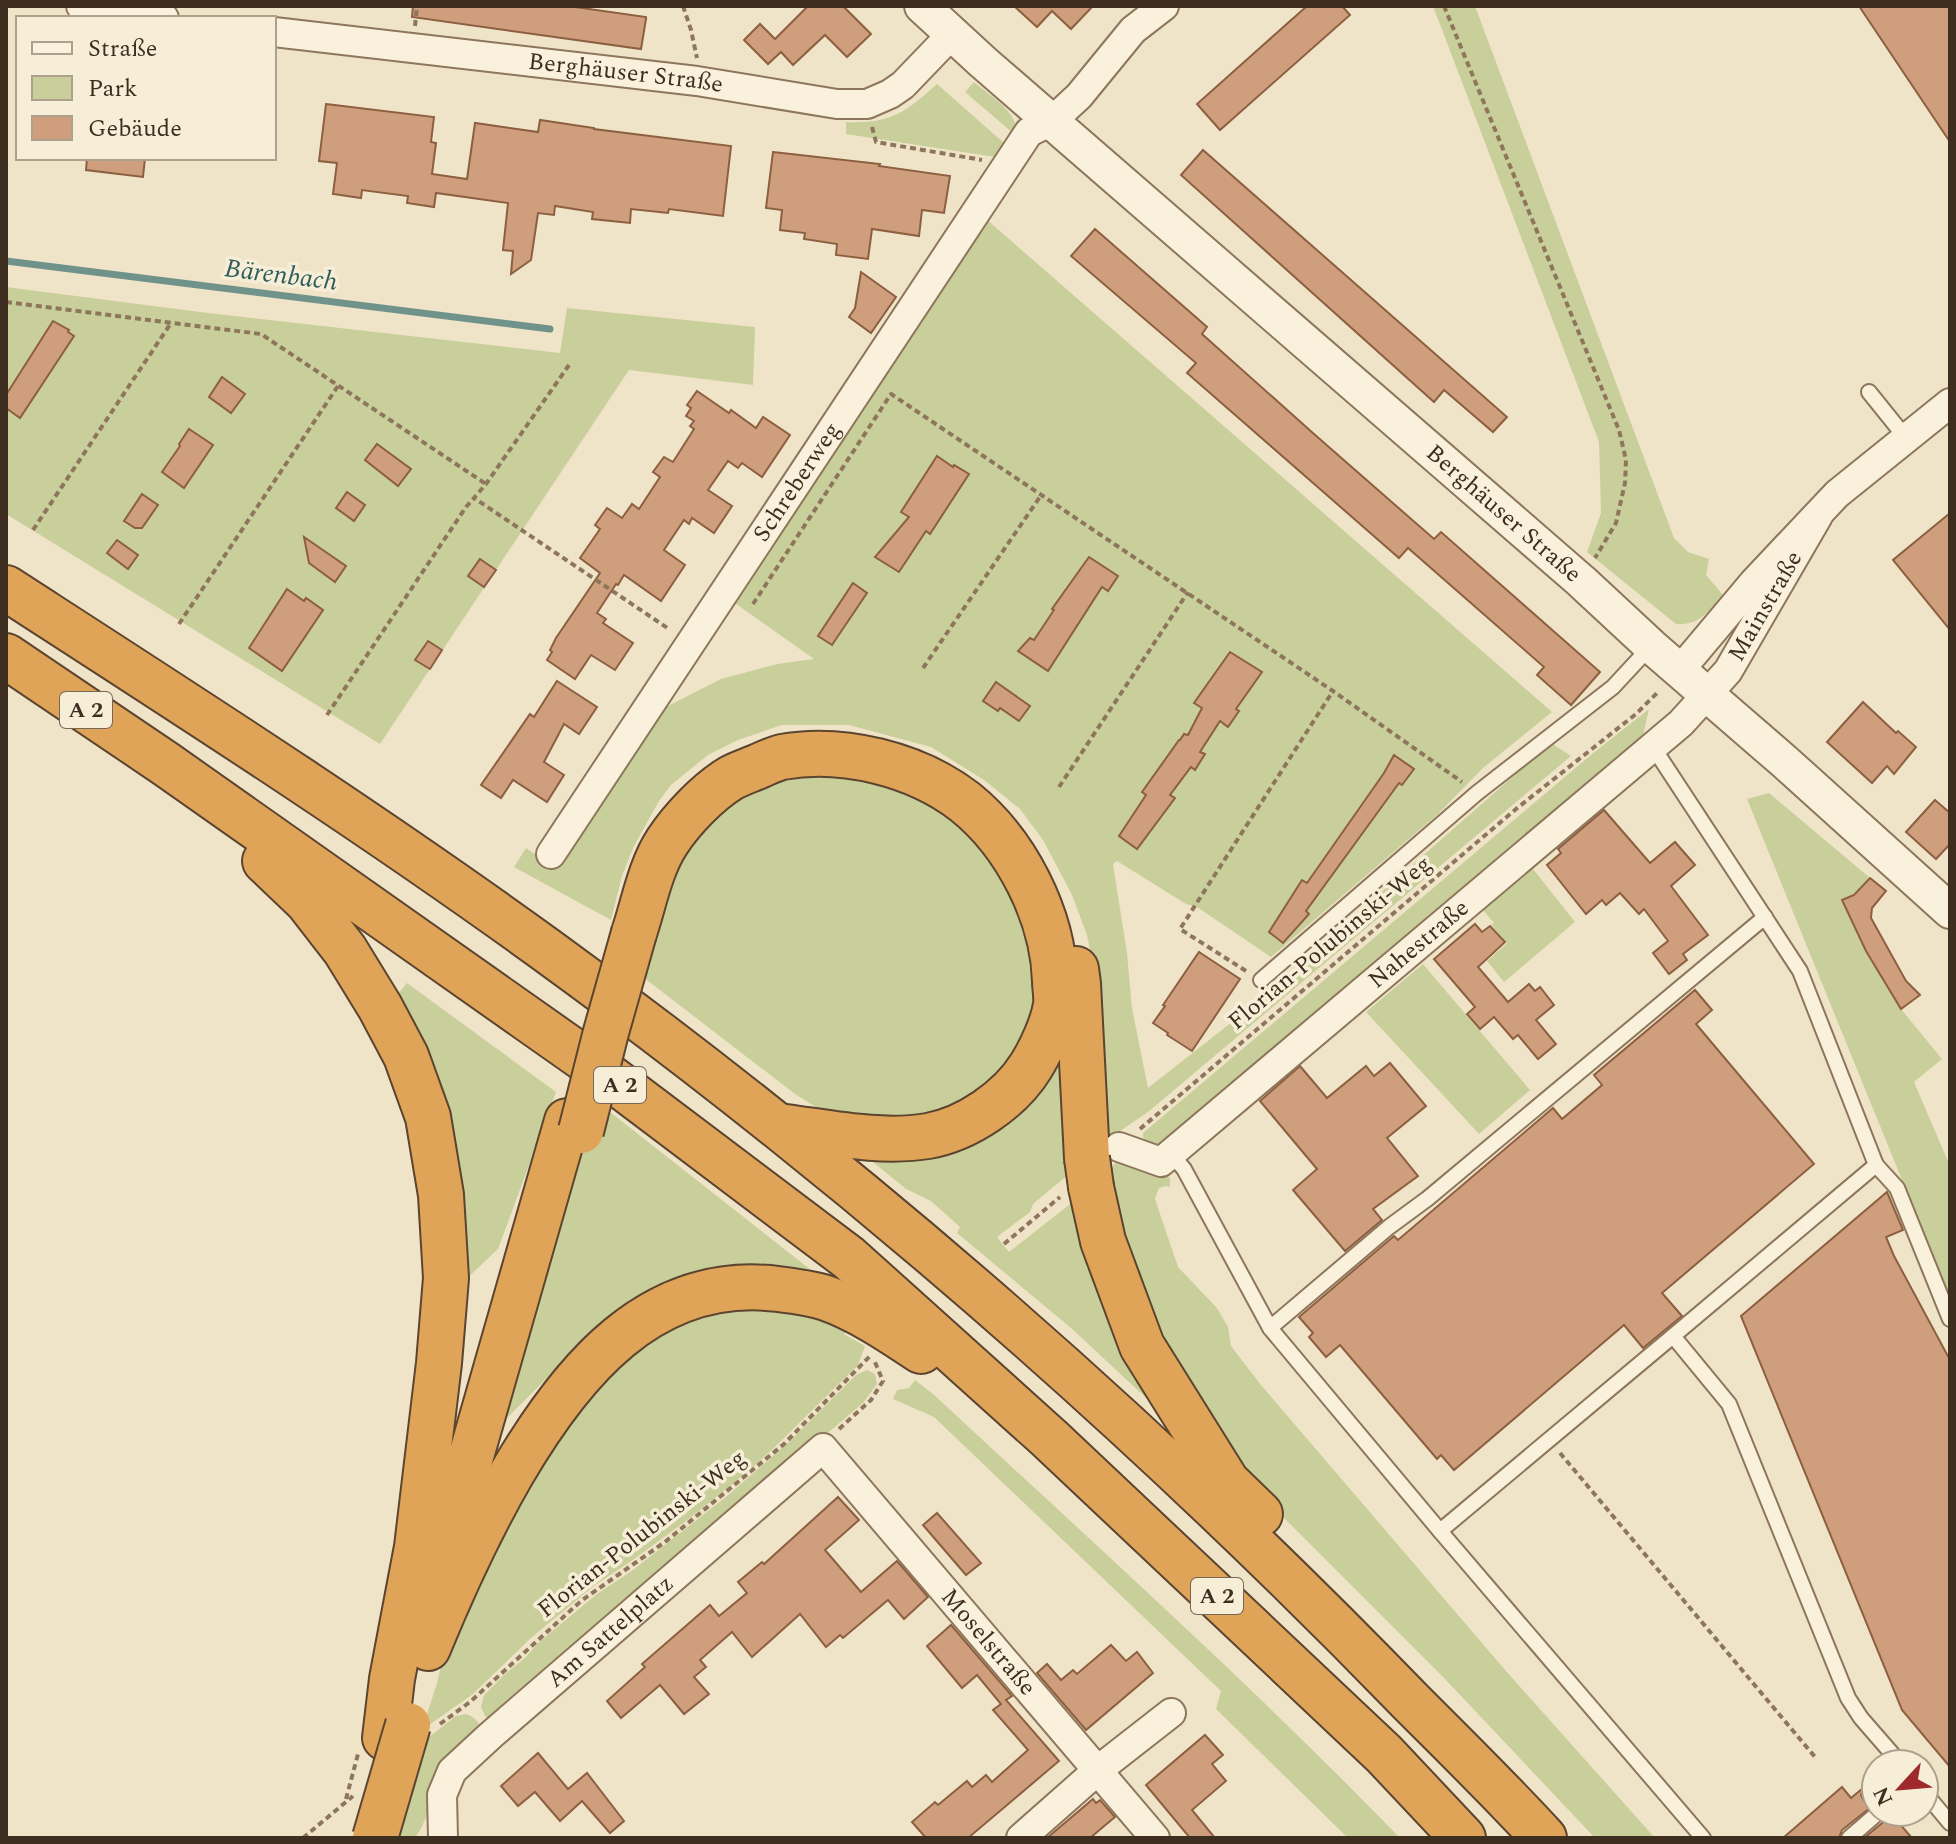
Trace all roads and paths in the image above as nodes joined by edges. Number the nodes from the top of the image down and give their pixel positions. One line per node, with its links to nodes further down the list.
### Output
1 (81, 6): 6 (street)
2 (683, 6): 9 (path)
3 (922, 6): 8 (street, Berghäuser Straße)
4 (1164, 6): 11 (street, Schreberweg)
5 (1444, 6): 25 (path)
6 (150, 16)
7 (276, 32): 9 (street, Berghäuser Straße)
8 (952, 34): 10 (street, Berghäuser Straße); 11 (street, Berghäuser Straße)
9 (697, 81): 10 (street, Berghäuser Straße)
10 (867, 104): 12 (path)
11 (1052, 121): 12 (street, Schreberweg); 25 (street, Berghäuser Straße)
12 (1008, 164): 30 (street, Schreberweg)
13 (6, 302): 14 (path)
14 (171, 323): 16 (path); 24 (path)
15 (569, 365): 20 (path)
16 (338, 386): 20 (path); 29 (path)
17 (1869, 392): 19 (lane)
18 (1950, 403): 19 (street, Mainstraße)
19 (1906, 438): 23 (street, Mainstraße)
20 (486, 484): 22 (path)
21 (1042, 494): 27 (path); 28 (path); 33 (path)
22 (474, 498): 30 (path); 37 (path)
23 (1818, 516): 34 (street, Mainstraße); 36 (street, Mainstraße)
24 (33, 530)
25 (1581, 581): 31 (street, Berghäuser Straße)
26 (6, 588): 48 (highway, A 2)
27 (1188, 592): 35 (path); 40 (path)
28 (753, 604)
29 (179, 624)
30 (691, 643): 42 (street, Schreberweg)
31 (1651, 646): 34 (street, Berghäuser Straße); 41 (lane)
32 (6, 656): 39 (highway, A 2)
33 (923, 668)
34 (1680, 670): 36 (street, Berghäuser Straße); 51 (path, Florian-Polubinski-Weg)
35 (1333, 691): 41 (path); 46 (path)
36 (1707, 694): 38 (street, Nahestraße); 43 (street, Berghäuser Straße)
37 (327, 715)
38 (1653, 747): 44 (lane); 49 (street, Nahestraße)
39 (166, 764): 56 (highway, A 2); 63 (highway)
40 (1059, 787)
41 (1477, 793): 46 (lane)
42 (551, 854)
43 (1950, 911)
44 (1765, 917): 50 (lane); 54 (lane)
45 (629, 929): 47 (highway); 48 (highway); 51 (highway)
46 (1261, 980)
47 (574, 1126): 61 (highway); 63 (highway)
48 (778, 1126): 60 (highway, A 2)
49 (1171, 1154): 51 (street); 54 (lane)
50 (1876, 1165): 53 (lane); 55 (lane)
51 (1090, 1172): 52 (path, Florian-Polubinski-Weg); 60 (highway)
52 (1004, 1244)
53 (1950, 1319)
54 (1270, 1328): 59 (lane)
55 (1673, 1336): 57 (lane); 64 (lane)
56 (1049, 1438): 61 (highway); 73 (highway, A 2)
57 (1549, 1440): 59 (lane); 65 (path)
58 (823, 1448): 63 (path, Florian-Polubinski-Weg); 66 (street, Moselstraße); 70 (street, Am Sattelplatz)
59 (1440, 1531): 75 (lane)
60 (1352, 1641): 74 (highway, A 2)
61 (428, 1648): 63 (highway)
62 (1171, 1713): 66 (street)
63 (409, 1730): 67 (highway); 69 (highway, bridge)
64 (1887, 1748)
65 (1815, 1757)
66 (1098, 1770): 71 (street); 72 (street, Moselstraße)
67 (351, 1820): 68 (path)
68 (303, 1838)
69 (375, 1838)
70 (443, 1838)
71 (1021, 1838)
72 (1155, 1838)
73 (1463, 1838)
74 (1544, 1838)
75 (1703, 1838)

